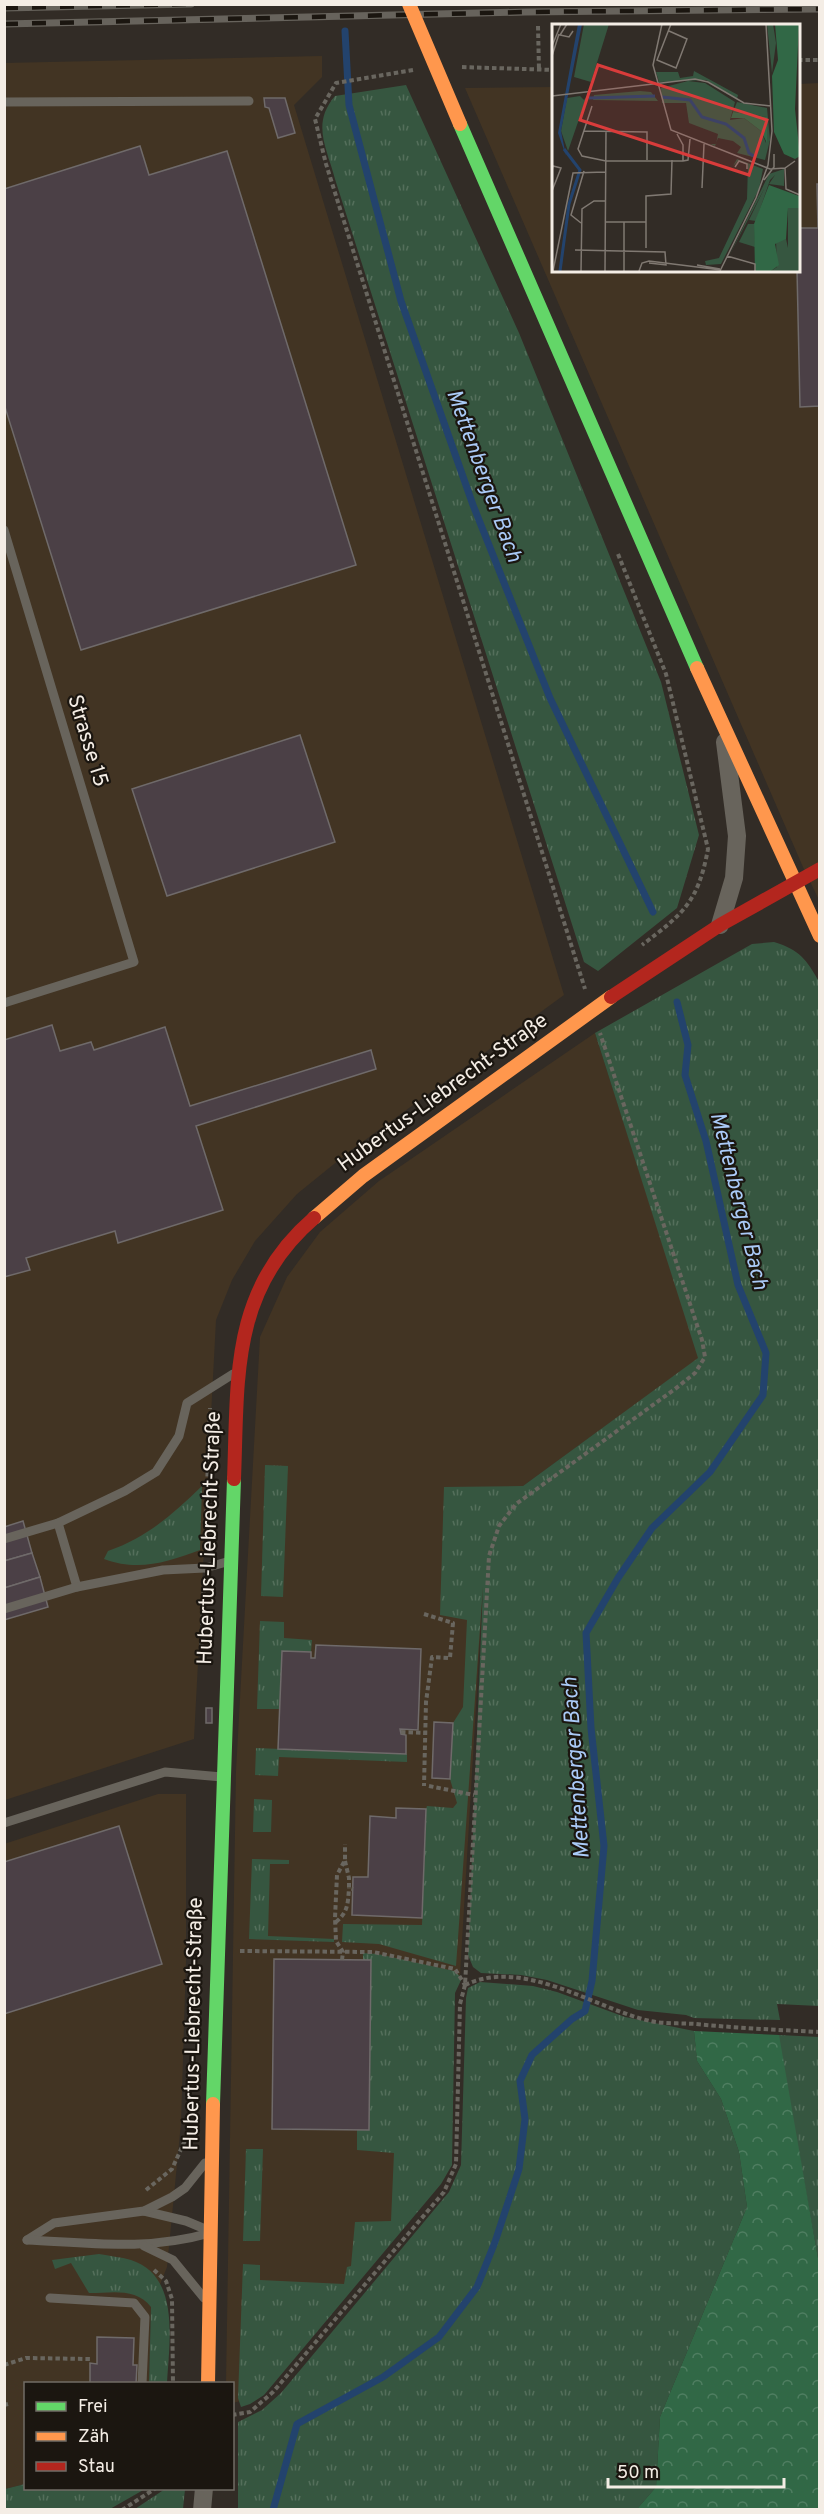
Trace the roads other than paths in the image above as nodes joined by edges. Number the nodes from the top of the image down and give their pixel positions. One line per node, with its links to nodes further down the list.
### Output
1 (409, 4): 5 (street, bridge)
2 (249, 101): 3 (lane)
3 (4, 102)
4 (4, 530): 10 (lane, Strasse 15)
5 (723, 726): 7 (street); 8 (street)
6 (819, 869): 7 (street, Hubertus-Liebrecht-Straße)
7 (795, 883): 8 (street, Hubertus-Liebrecht-Straße); 9 (street)
8 (720, 925): 11 (street, Hubertus-Liebrecht-Straße)
9 (819, 936)
10 (4, 1003)
11 (238, 1370): 12 (lane); 14 (street, Hubertus-Liebrecht-Straße)
12 (58, 1523): 13 (lane); 15 (lane)
13 (4, 1539)
14 (233, 1560): 15 (lane); 17 (street, Hubertus-Liebrecht-Straße)
15 (77, 1587): 16 (lane)
16 (4, 1609)
17 (224, 1778): 18 (lane); 19 (street, Hubertus-Liebrecht-Straße)
18 (4, 1823)
19 (213, 2153): 20 (lane); 21 (street, Hubertus-Liebrecht-Straße)
20 (144, 2211): 21 (lane); 22 (lane)
21 (212, 2232): 22 (lane); 24 (street, Hubertus-Liebrecht-Straße)
22 (144, 2246): 24 (lane)
23 (50, 2298): 25 (lane)
24 (209, 2306): 26 (street, Hubertus-Liebrecht-Straße)
25 (142, 2382)
26 (208, 2382)
27 (204, 2490): 28 (street)
28 (202, 2510)

